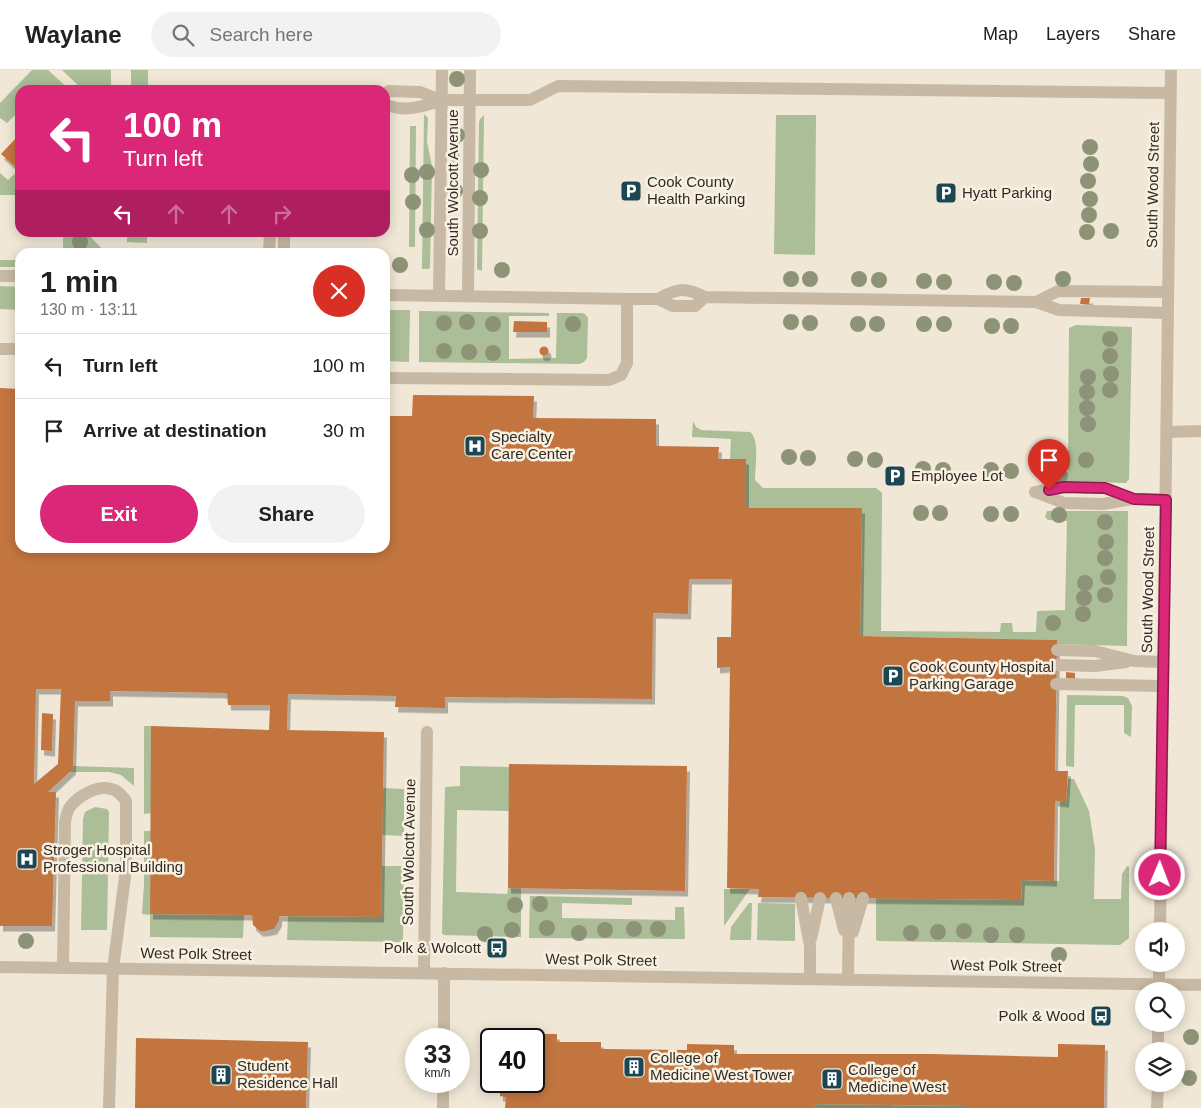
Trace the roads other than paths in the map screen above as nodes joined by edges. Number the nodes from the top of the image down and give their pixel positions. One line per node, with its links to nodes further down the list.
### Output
1 (442, 70): 6 (street, South Wolcott Avenue)
2 (470, 70): 7 (street, South Wolcott Avenue)
3 (1171, 70): 5 (street, South Wood Street)
4 (390, 92): 6 (street)
5 (1170, 93): 7 (street); 11 (street, South Wood Street)
6 (442, 100): 7 (street); 8 (street); 13 (street, South Wolcott Avenue)
7 (470, 100): 14 (street, South Wolcott Avenue)
8 (390, 106)
9 (0, 276): 10 (street)
10 (15, 276)
11 (1168, 292): 16 (street); 17 (street, South Wood Street)
12 (390, 294): 13 (street)
13 (439, 296): 14 (street)
14 (468, 296): 15 (street)
15 (627, 299): 16 (street); 20 (street)
16 (1036, 302): 17 (street)
17 (1168, 313): 22 (street, South Wood Street)
18 (0, 349): 19 (street)
19 (15, 349)
20 (390, 378)
21 (1201, 431): 22 (street)
22 (1167, 432): 24 (street, South Wood Street)
23 (1034, 492): 24 (street)
24 (1166, 500): 27 (street, South Wood Street)
25 (1057, 650): 26 (street)
26 (1134, 661): 27 (street); 28 (street)
27 (1163, 662): 30 (street, South Wood Street)
28 (1057, 665)
29 (1056, 684): 30 (street)
30 (1163, 686): 37 (street, South Wood Street)
31 (427, 732): 43 (street, South Wolcott Avenue)
32 (801, 898): 38 (street)
33 (820, 898): 38 (street)
34 (836, 898): 39 (street)
35 (849, 898): 39 (street)
36 (863, 898): 39 (street)
37 (1160, 922)
38 (810, 946): 45 (street)
39 (848, 947): 46 (street)
40 (0, 967): 41 (street, West Polk Street)
41 (63, 968): 42 (street, West Polk Street); 42 (street)
42 (112, 969): 43 (street, West Polk Street); 53 (street)
43 (424, 973): 44 (street, West Polk Street)
44 (444, 973): 45 (street, West Polk Street); 50 (street)
45 (810, 979): 46 (street, West Polk Street)
46 (848, 980): 49 (street, West Polk Street)
47 (1201, 984): 48 (street, West Polk Street)
48 (1185, 986)
49 (1135, 987)
50 (444, 1028)
51 (1158, 1092): 55 (street)
52 (443, 1093): 54 (street)
53 (109, 1108)
54 (443, 1108)
55 (1158, 1108)

